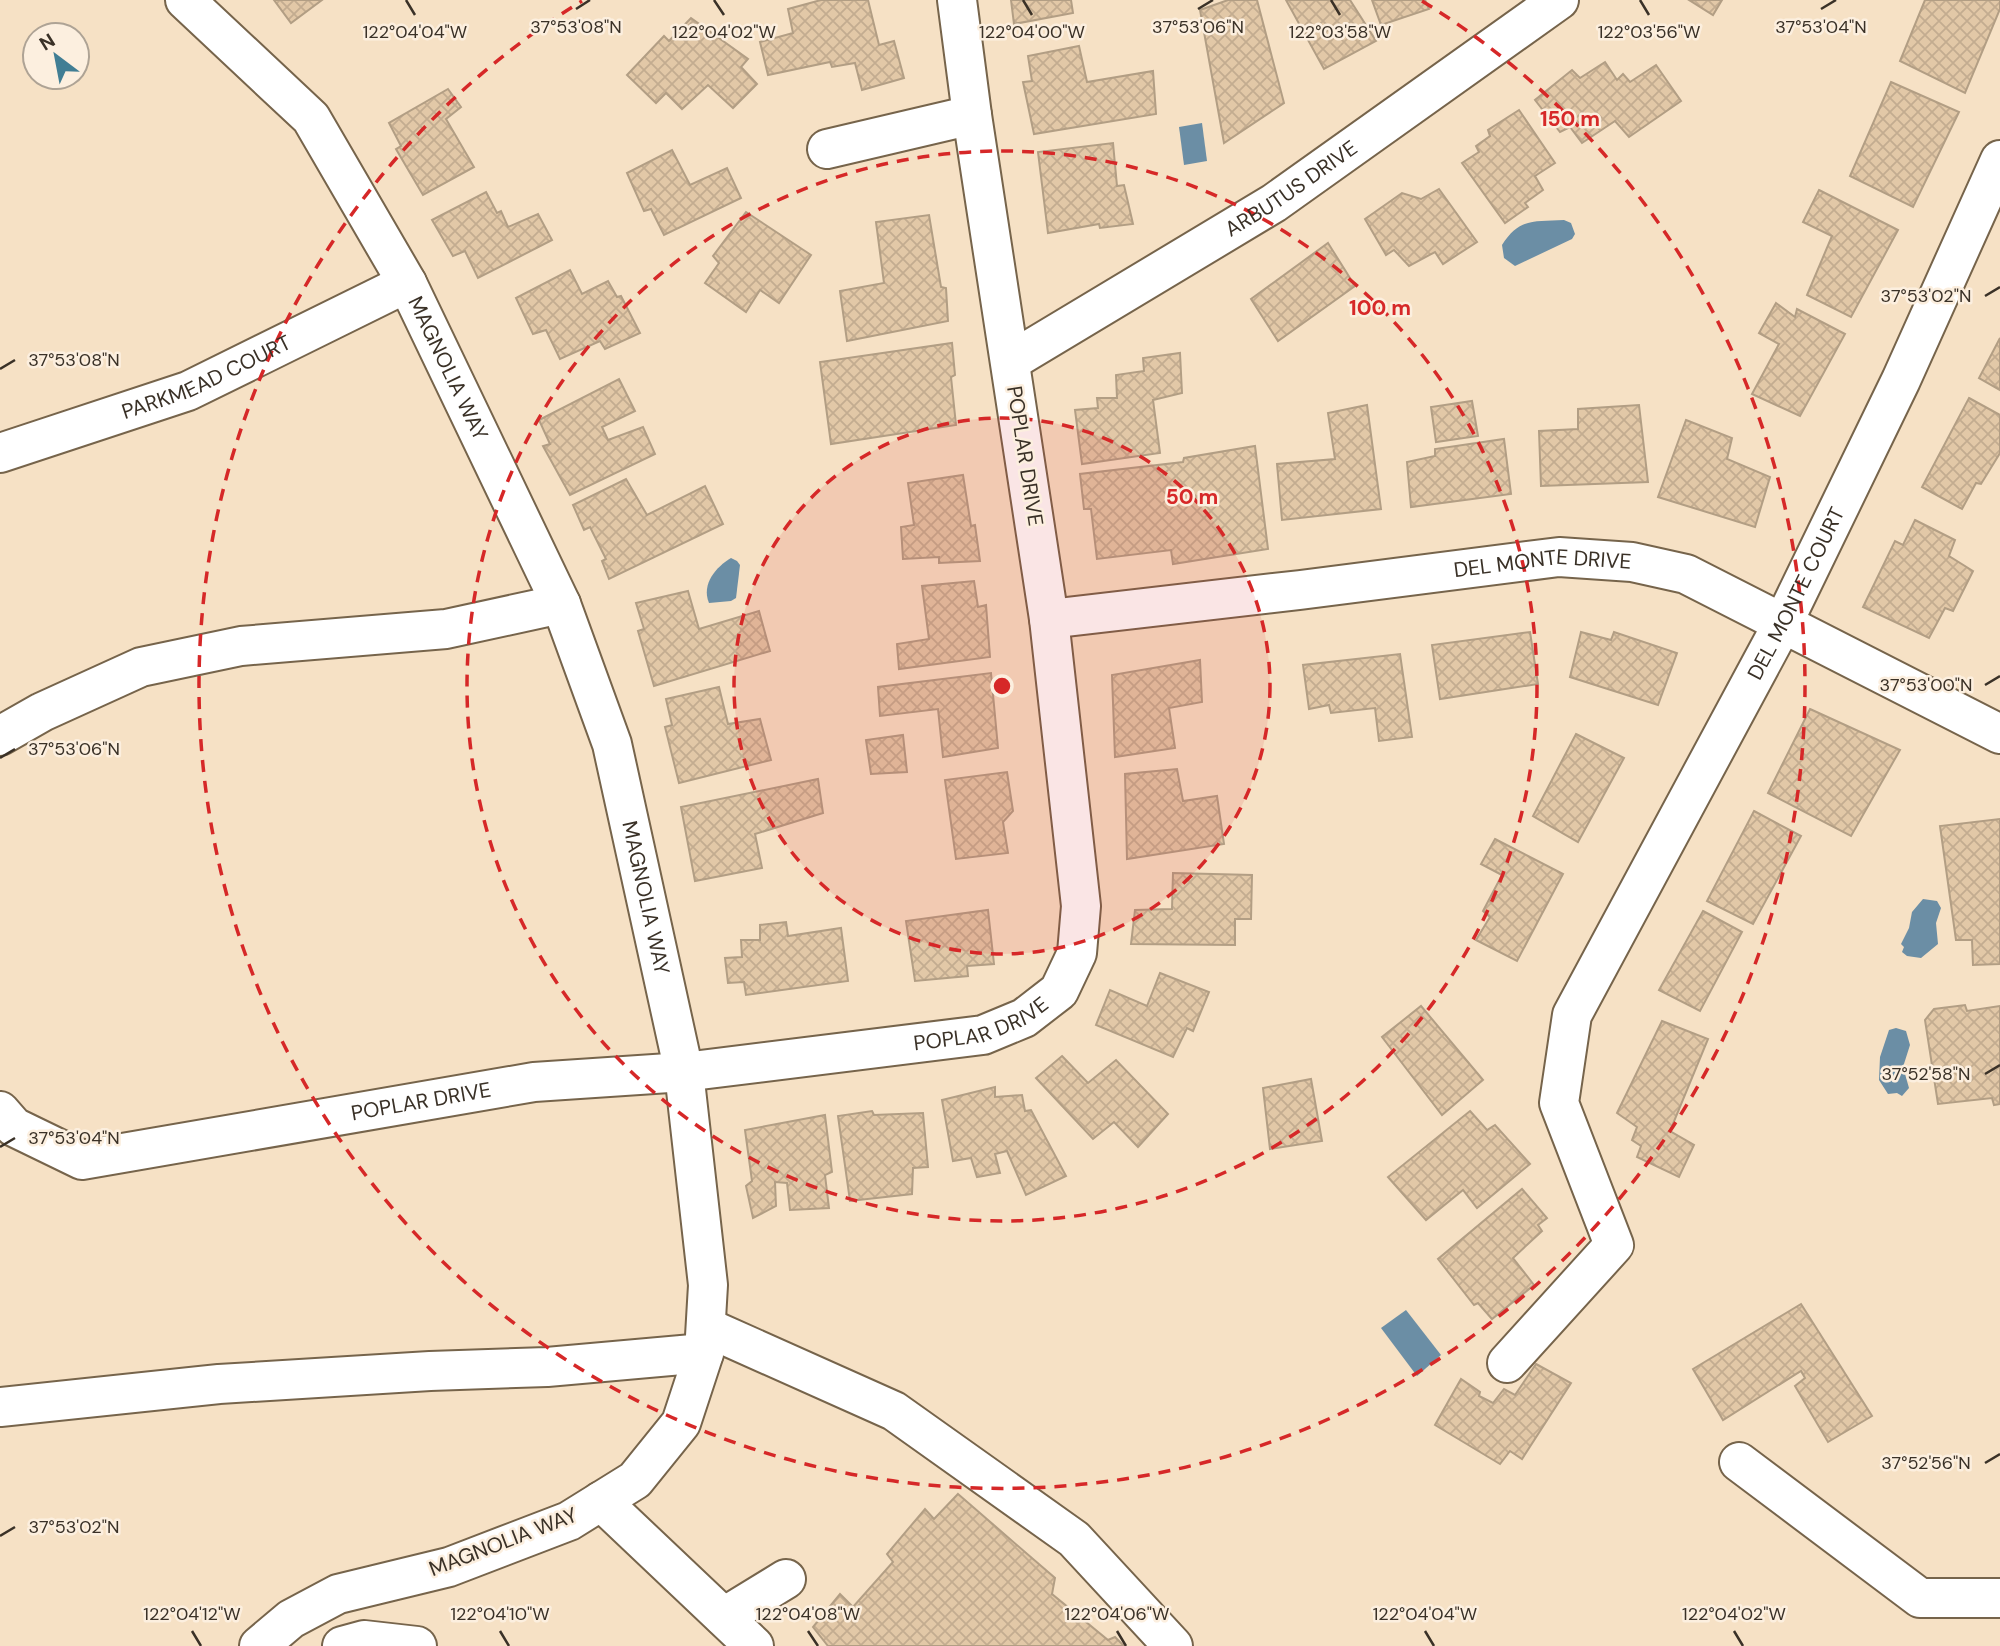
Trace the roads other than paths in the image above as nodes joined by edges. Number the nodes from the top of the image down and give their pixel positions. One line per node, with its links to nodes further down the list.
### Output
1 (185, 0): 7 (street, MAGNOLIA WAY)
2 (957, 0): 4 (street, POPLAR DRIVE)
3 (1559, 0): 8 (street, ARBUTUS DRIVE)
4 (972, 115): 5 (street); 8 (street, POPLAR DRIVE)
5 (827, 149)
6 (2000, 160): 12 (street, DEL MONTE COURT)
7 (407, 283): 9 (street, PARKMEAD COURT); 10 (street, MAGNOLIA WAY)
8 (1011, 361): 11 (street, POPLAR DRIVE)
9 (0, 453)
10 (561, 604): 14 (street); 15 (street, MAGNOLIA WAY)
11 (1049, 619): 12 (street, DEL MONTE DRIVE); 15 (street, POPLAR DRIVE)
12 (1783, 623): 13 (street, DEL MONTE DRIVE); 18 (street, DEL MONTE COURT)
13 (2000, 734)
14 (0, 736)
15 (684, 1072): 16 (street, POPLAR DRIVE); 17 (street, MAGNOLIA WAY)
16 (0, 1111)
17 (705, 1340): 19 (street); 21 (street, MAGNOLIA WAY); 29 (street)
18 (1507, 1363)
19 (0, 1407)
20 (1739, 1462): 23 (street)
21 (601, 1501): 24 (street); 25 (street, MAGNOLIA WAY)
22 (786, 1579): 24 (street)
23 (2000, 1598)
24 (724, 1618): 28 (street)
25 (259, 1646)
26 (342, 1646): 27 (street)
27 (417, 1646)
28 (754, 1646)
29 (1173, 1646)

